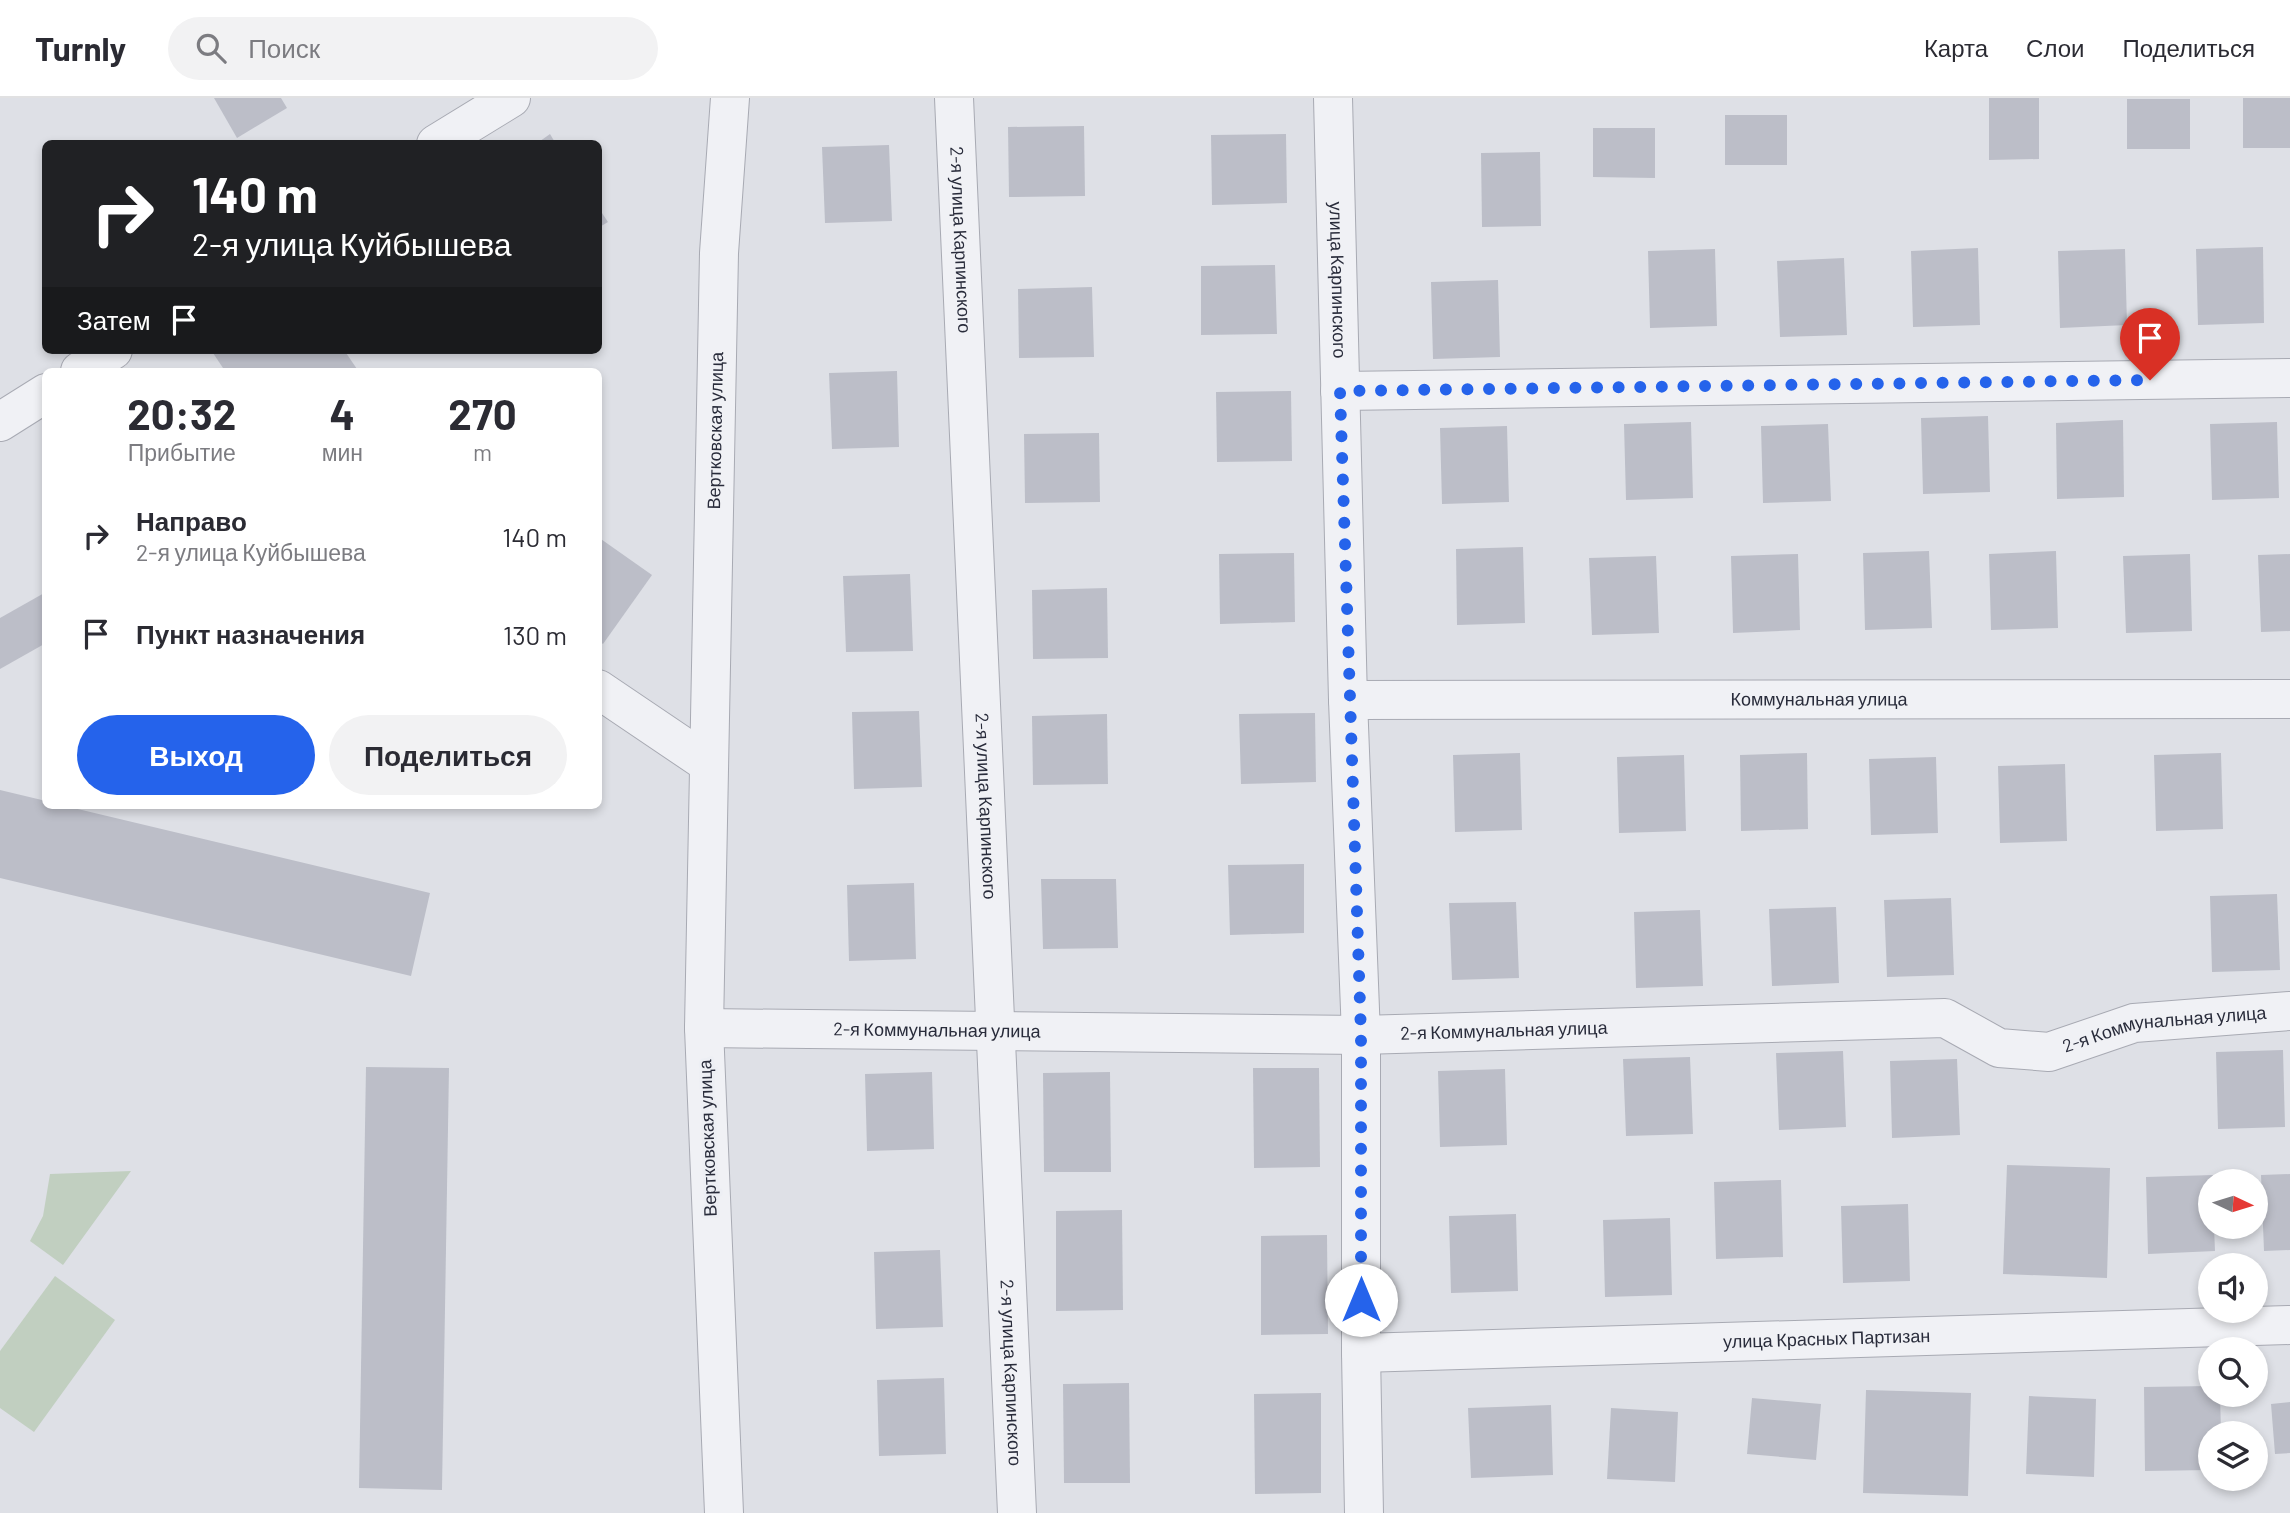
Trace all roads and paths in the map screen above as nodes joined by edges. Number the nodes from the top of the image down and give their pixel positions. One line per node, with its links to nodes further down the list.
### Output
1 (511, 98): 5 (street)
2 (730, 98): 15 (street, Вертковская улица)
3 (954, 98): 18 (street, 2-я улица Карпинского)
4 (1334, 98): 9 (street, улица Карпинского)
5 (450, 122)
6 (107, 354): 7 (street)
7 (85, 368)
8 (2290, 378): 9 (street)
9 (1340, 391): 14 (street, улица Карпинского)
10 (42, 396): 11 (street)
11 (0, 422)
12 (602, 692): 15 (street)
13 (2290, 699): 14 (street, Коммунальная улица)
14 (1349, 700): 19 (street, улица Карпинского)
15 (709, 764): 17 (street, Вертковская улица)
16 (2290, 1011): 19 (street, 2-я Коммунальная улица)
17 (704, 1028): 18 (street, 2-я Коммунальная улица); 22 (street, Вертковская улица)
18 (994, 1031): 19 (street, 2-я Коммунальная улица); 23 (street, 2-я улица Карпинского)
19 (1361, 1035): 21 (street, улица Карпинского)
20 (2290, 1325): 21 (street, улица Красных Партизан)
21 (1361, 1353): 24 (street, улица Карпинского)
22 (724, 1513)
23 (1017, 1513)
24 (1364, 1513)

